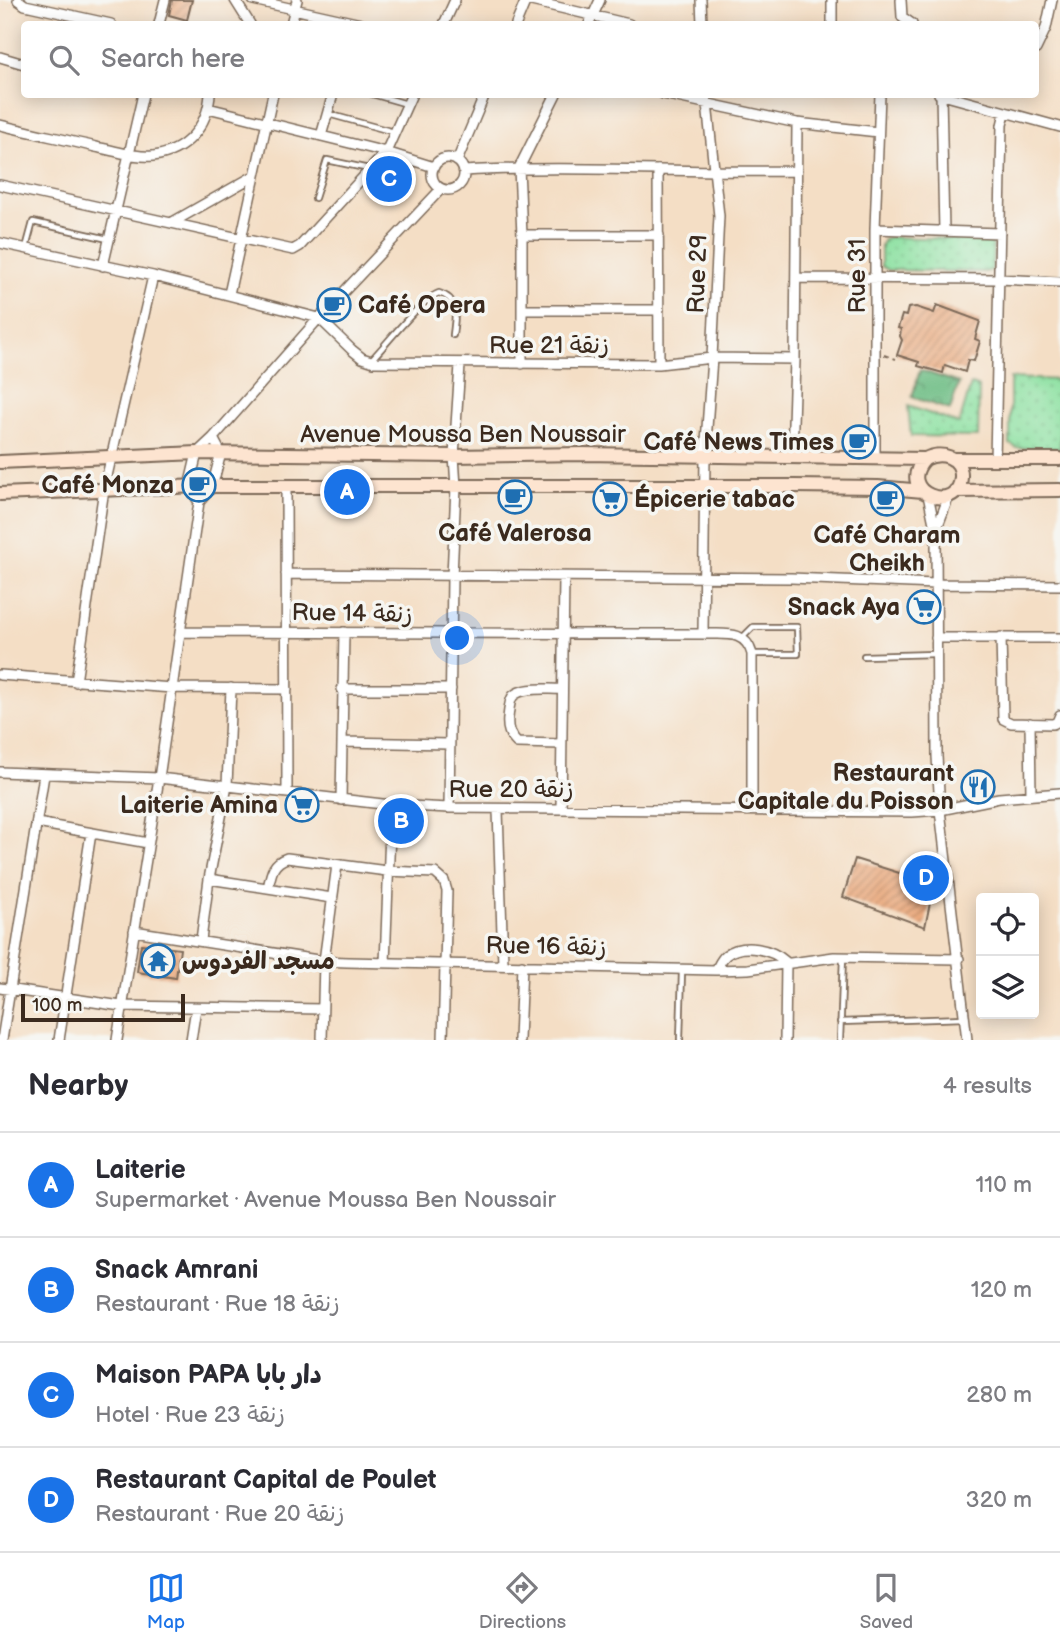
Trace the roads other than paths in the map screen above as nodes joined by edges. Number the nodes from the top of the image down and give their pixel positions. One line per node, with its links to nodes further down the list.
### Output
1 (18, 0): 14 (street)
2 (166, 0): 15 (street)
3 (235, 0): 16 (street)
4 (253, 0): 12 (street)
5 (455, 0): 18 (street)
6 (527, 0): 13 (street); 19 (street)
7 (600, 0): 13 (street)
8 (701, 0): 20 (street)
9 (832, 0): 21 (street)
10 (901, 0): 22 (street)
11 (1052, 0): 23 (street)
12 (296, 5): 17 (street)
13 (591, 20)
14 (97, 21)
15 (160, 21)
16 (248, 21)
17 (346, 21)
18 (445, 21)
19 (517, 21)
20 (702, 21)
21 (832, 21)
22 (907, 21)
23 (1039, 41)
24 (0, 57): 25 (street)
25 (21, 63)
26 (141, 98): 50 (street)
27 (209, 98): 39 (street)
28 (272, 98): 42 (street)
29 (332, 98): 41 (street)
30 (386, 98): 38 (lane)
31 (410, 98): 38 (street)
32 (483, 98): 51 (street)
33 (554, 98): 53 (street)
34 (880, 98): 47 (street, Rue 31)
35 (941, 98): 66 (street)
36 (952, 98): 40 (street)
37 (706, 99): 43 (street); 58 (street, Rue 29)
38 (408, 104): 46 (street)
39 (208, 108): 42 (street); 50 (street)
40 (1005, 113): 45 (street); 67 (street)
41 (327, 114): 46 (lane); 48 (street)
42 (268, 123): 48 (street); 59 (street)
43 (797, 123): 47 (street); 57 (street)
44 (0, 125): 50 (street)
45 (1060, 127)
46 (396, 132): 49 (street)
47 (878, 132): 65 (street, Rue 31)
48 (321, 136): 49 (street)
49 (386, 152): 52 (street); 54 (street)
50 (129, 154): 63 (street)
51 (457, 161): 52 (street); 56 (street)
52 (435, 167): 61 (street)
53 (519, 168): 55 (street); 56 (street); 68 (street)
54 (370, 170): 62 (lane); 70 (street)
55 (658, 170): 58 (street); 69 (street)
56 (464, 171): 61 (street)
57 (795, 171): 58 (street); 76 (street)
58 (715, 173): 85 (street, Rue 29)
59 (254, 176): 64 (street); 70 (street)
60 (0, 185): 63 (street)
61 (441, 188): 83 (street)
62 (316, 198)
63 (116, 210): 64 (street); 71 (street)
64 (171, 223): 70 (street)
65 (875, 229): 66 (street); 77 (street, Rue 31)
66 (944, 231): 67 (street)
67 (1000, 233): 78 (street)
68 (523, 235): 69 (street); 81 (street)
69 (659, 235): 82 (street)
70 (241, 238): 80 (street)
71 (109, 239): 73 (lane); 74 (street)
72 (0, 243): 73 (street)
73 (26, 249): 74 (street)
74 (103, 266): 75 (street)
75 (153, 276): 80 (street); 94 (street)
76 (796, 278): 77 (street); 86 (street)
77 (876, 278): 78 (street); 98 (street, Rue 31)
78 (999, 279): 79 (street); 102 (street)
79 (1060, 282)
80 (229, 294): 83 (street)
81 (522, 310): 82 (street); 90 (street)
82 (659, 310): 88 (street)
83 (319, 318): 87 (street, Rue 21 زنقة); 91 (street)
84 (453, 335): 87 (lane)
85 (712, 358): 86 (street, Rue 21 زنقة); 88 (street, Rue 21 زنقة); 96 (street, Rue 29)
86 (795, 359): 97 (street)
87 (371, 361): 89 (street, Rue 21 زنقة)
88 (659, 364): 90 (street, Rue 21 زنقة)
89 (460, 365): 90 (street, Rue 21 زنقة); 95 (street)
90 (522, 365)
91 (213, 438): 92 (street); 93 (street)
92 (197, 453): 93 (street, Avenue Moussa Ben Noussair); 94 (street, Avenue Moussa Ben Noussair); 104 (street)
93 (221, 453): 95 (street, Avenue Moussa Ben Noussair); 105 (street)
94 (111, 456): 103 (street, Avenue Moussa Ben Noussair); 109 (street)
95 (454, 456): 96 (street, Avenue Moussa Ben Noussair); 107 (street)
96 (705, 456): 97 (street, Avenue Moussa Ben Noussair); 108 (street, Rue 29)
97 (792, 456): 98 (street, Avenue Moussa Ben Noussair)
98 (875, 458): 99 (street, Avenue Moussa Ben Noussair)
99 (925, 459): 100 (street); 111 (street)
100 (952, 459): 102 (street); 112 (street)
101 (1060, 459): 102 (street)
102 (995, 460)
103 (0, 462)
104 (189, 487): 105 (street); 109 (street); 114 (street)
105 (212, 487): 106 (street); 114 (street)
106 (286, 487): 107 (street); 116 (street)
107 (456, 487): 108 (street); 117 (street)
108 (705, 488): 111 (street); 119 (street, Rue 29)
109 (104, 489): 113 (street); 136 (street)
110 (1060, 490): 112 (street)
111 (925, 493): 112 (street); 115 (street)
112 (952, 493): 115 (street)
113 (0, 496)
114 (199, 502): 123 (street)
115 (936, 533): 120 (street)
116 (286, 574): 117 (street); 122 (street)
117 (452, 576): 118 (street); 125 (street)
118 (564, 577): 119 (street); 126 (street)
119 (703, 578): 120 (street); 127 (street, Rue 29)
120 (935, 584): 121 (street); 130 (street)
121 (1060, 585)
122 (287, 631): 123 (street, Rue 14 زنقة); 124 (street, Rue 14 زنقة); 139 (street)
123 (180, 632): 137 (street)
124 (344, 632): 125 (street, Rue 14 زنقة); 140 (street)
125 (451, 633): 126 (street, Rue 14 زنقة); 141 (street)
126 (562, 633): 127 (street, Rue 14 زنقة); 142 (street)
127 (703, 634): 129 (street, Rue 14 زنقة)
128 (1001, 636): 130 (street); 131 (street); 144 (street)
129 (743, 637): 132 (street); 132 (lane)
130 (936, 638): 133 (street)
131 (1060, 638)
132 (752, 654): 160 (street)
133 (936, 654): 134 (lane); 161 (street)
134 (864, 656)
135 (0, 675): 136 (street)
136 (76, 682): 137 (street)
137 (172, 688): 138 (street); 150 (street)
138 (231, 688): 139 (street); 151 (street)
139 (287, 689): 152 (street)
140 (342, 689): 141 (street); 145 (street)
141 (451, 689): 146 (street)
142 (562, 689): 147 (street); 147 (street)
143 (1060, 715): 144 (street)
144 (1030, 723): 154 (street)
145 (342, 742): 146 (street); 155 (street)
146 (449, 744): 157 (street)
147 (561, 744): 158 (street)
148 (0, 772): 149 (street, Rue 20 زنقة)
149 (44, 775): 150 (street, Rue 20 زنقة); 162 (street)
150 (159, 778): 151 (street, Rue 20 زنقة); 164 (street)
151 (227, 786): 152 (street, Rue 20 زنقة); 167 (street)
152 (286, 792): 155 (street, Rue 20 زنقة)
153 (1060, 793): 154 (street, Rue 20 زنقة)
154 (1031, 795): 161 (street, Rue 20 زنقة)
155 (341, 800): 156 (street, Rue 20 زنقة)
156 (391, 805): 157 (street, Rue 20 زنقة); 166 (street)
157 (449, 808): 159 (street, Rue 20 زنقة)
158 (561, 809): 159 (street, Rue 20 زنقة); 160 (street, Rue 20 زنقة)
159 (498, 810): 178 (street)
160 (752, 810): 161 (street, Rue 20 زنقة)
161 (940, 810): 173 (street)
162 (37, 823): 163 (street); 182 (street)
163 (91, 833): 164 (street); 183 (street)
164 (148, 843): 170 (street)
165 (337, 865): 166 (street); 168 (street); 169 (street)
166 (387, 871): 176 (street); 177 (street)
167 (209, 880): 168 (street); 171 (street)
168 (268, 888): 169 (street)
169 (332, 898): 174 (street)
170 (134, 931): 171 (street, Rue 16 زنقة); 184 (street)
171 (201, 940): 174 (street, Rue 16 زنقة)
172 (843, 957): 173 (street, Rue 16 زنقة); 175 (street, Rue 16 زنقة); 188 (lane)
173 (959, 960): 187 (street)
174 (324, 961): 176 (street, Rue 16 زنقة); 186 (street)
175 (786, 962): 181 (street, Rue 16 زنقة); 181 (street); 197 (street)
176 (385, 963): 177 (street, Rue 16 زنقة)
177 (444, 964): 178 (street, Rue 16 زنقة); 194 (street)
178 (503, 964): 179 (street, Rue 16 زنقة)
179 (522, 965): 180 (street, Rue 16 زنقة); 195 (street)
180 (682, 969): 181 (street, Rue 16 زنقة); 196 (lane)
181 (716, 970)
182 (5, 988): 183 (street); 189 (street)
183 (65, 999): 184 (street); 190 (street)
184 (121, 1006): 185 (street); 191 (street)
185 (195, 1008): 186 (street); 192 (street)
186 (322, 1009): 193 (street)
187 (965, 1018): 188 (lane); 199 (street)
188 (840, 1022): 198 (lane)
189 (2, 1040)
190 (59, 1040)
191 (117, 1040)
192 (191, 1040)
193 (322, 1040)
194 (443, 1040)
195 (519, 1040)
196 (680, 1040)
197 (785, 1040)
198 (840, 1040)
199 (967, 1040)

